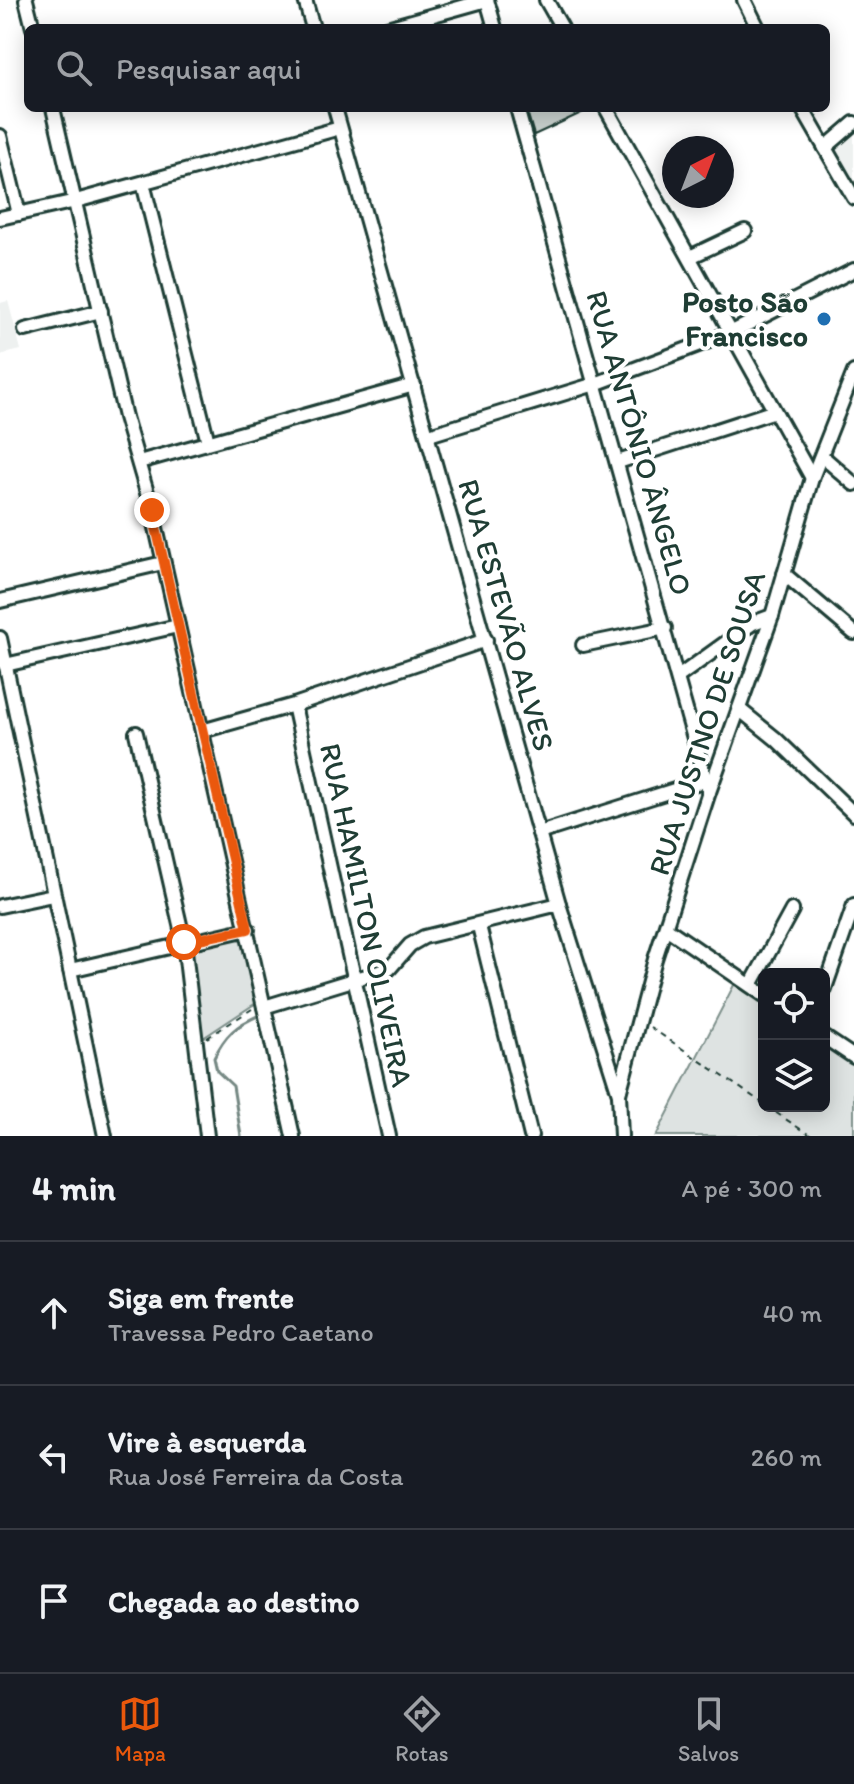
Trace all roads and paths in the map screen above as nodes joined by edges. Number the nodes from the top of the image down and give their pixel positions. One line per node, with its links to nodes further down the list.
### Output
1 (26, 0): 6 (street)
2 (305, 0): 7 (street)
3 (487, 0): 8 (street); 9 (street)
4 (546, 0): 10 (street)
5 (744, 0): 11 (street)
6 (32, 24)
7 (312, 24)
8 (401, 24)
9 (494, 24)
10 (560, 24)
11 (756, 24)
12 (54, 112): 23 (street)
13 (336, 112): 18 (street, RUA ESTEVÃO ALVES)
14 (518, 112): 33 (street, RUA ANTÔNIO ÂNGELO)
15 (608, 112): 27 (street)
16 (804, 112): 20 (street)
17 (854, 123): 20 (street)
18 (340, 128): 21 (street); 34 (street, RUA ESTEVÃO ALVES)
19 (0, 136): 24 (street)
20 (825, 148): 22 (street)
21 (143, 183): 23 (street); 37 (street)
22 (854, 198)
23 (76, 201): 24 (street); 29 (street)
24 (19, 214): 25 (street)
25 (0, 218)
26 (745, 231): 27 (street)
27 (690, 257): 31 (street)
28 (854, 270): 31 (street)
29 (101, 311): 30 (street); 39 (street)
30 (25, 330)
31 (730, 333): 33 (street); 35 (street)
32 (854, 372): 38 (street, RUA JUSTNO DE SOUSA)
33 (595, 384): 36 (street); 40 (street, RUA ANTÔNIO ÂNGELO)
34 (414, 385): 36 (street, RUA ESTEVÃO ALVES); 37 (street)
35 (772, 412): 40 (street); 41 (street)
36 (429, 435): 51 (street, RUA ESTEVÃO ALVES)
37 (208, 442): 39 (street)
38 (822, 456): 41 (street, RUA JUSTNO DE SOUSA); 42 (street)
39 (139, 462): 43 (street)
40 (618, 462): 48 (street, RUA ANTÔNIO ÂNGELO)
41 (812, 478): 44 (street, RUA JUSTNO DE SOUSA)
42 (854, 484)
43 (163, 563): 45 (street); 47 (street)
44 (784, 574): 46 (street, RUA JUSTNO DE SOUSA); 49 (street)
45 (0, 601)
46 (772, 616): 54 (street); 56 (street, RUA JUSTNO DE SOUSA)
47 (178, 626): 53 (street); 57 (street)
48 (665, 628): 52 (street); 54 (street, RUA ANTÔNIO ÂNGELO)
49 (854, 633)
50 (0, 638): 53 (street)
51 (486, 640): 55 (street); 61 (street, RUA ESTEVÃO ALVES)
52 (583, 645)
53 (5, 665): 62 (street)
54 (678, 677): 59 (street, RUA ANTÔNIO ÂNGELO)
55 (294, 705): 57 (street); 73 (street, RUA HAMILTON OLIVEIRA)
56 (739, 709): 59 (street, RUA JUSTNO DE SOUSA); 60 (street)
57 (202, 731): 69 (street)
58 (136, 733): 70 (street)
59 (708, 786): 61 (street); 68 (street, RUA JUSTNO DE SOUSA)
60 (854, 814)
61 (539, 833): 63 (street, RUA ESTEVÃO ALVES)
62 (53, 895): 65 (street); 71 (street)
63 (559, 904): 67 (street); 81 (street, RUA ESTEVÃO ALVES)
64 (854, 905): 72 (street)
65 (0, 906)
66 (792, 910): 74 (street)
67 (479, 926): 73 (street); 88 (street)
68 (666, 928): 74 (street); 77 (street, RUA JUSTNO DE SOUSA)
69 (248, 929): 70 (street); 76 (street)
70 (184, 942): 71 (street); 79 (street)
71 (70, 970): 85 (street)
72 (830, 974)
73 (352, 980): 76 (street); 87 (street, RUA HAMILTON OLIVEIRA)
74 (751, 985): 75 (street)
75 (758, 990)
76 (264, 1004): 79 (path); 86 (street)
77 (639, 1020): 81 (street, RUA JUSTNO DE SOUSA); 82 (path)
78 (828, 1040): 80 (street)
79 (195, 1046): 84 (street)
80 (854, 1057)
81 (619, 1094): 89 (street, RUA ESTEVÃO ALVES)
82 (758, 1100)
83 (775, 1112): 90 (path)
84 (203, 1135)
85 (105, 1136)
86 (293, 1136)
87 (389, 1136)
88 (531, 1136)
89 (621, 1136)
90 (811, 1136)

